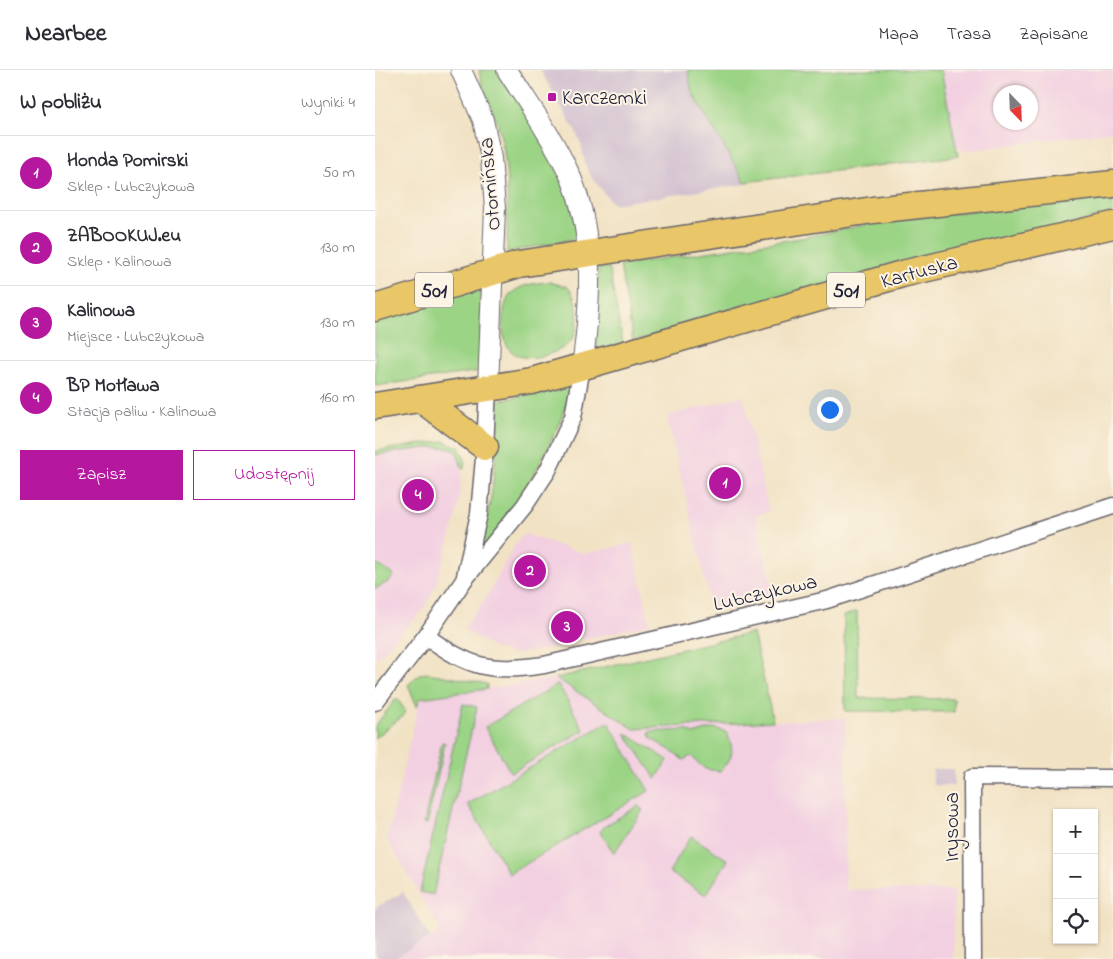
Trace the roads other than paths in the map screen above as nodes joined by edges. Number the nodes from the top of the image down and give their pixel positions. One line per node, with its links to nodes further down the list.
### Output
1 (461, 70): 6 (street, Otomińska)
2 (507, 70): 5 (street)
3 (1113, 184): 5 (main road, 501)
4 (1113, 225): 8 (main road, Kartuska / 501)
5 (587, 254): 6 (main road, 501); 8 (street)
6 (492, 272): 7 (main road, 501); 9 (street, Otomińska)
7 (375, 308)
8 (582, 367): 9 (main road, 501); 14 (street)
9 (487, 388): 10 (main road, 501); 12 (street)
10 (421, 399): 11 (main road, 501); 12 (main road)
11 (375, 406)
12 (485, 447): 14 (street)
13 (1113, 506): 15 (street, Lubczykowa)
14 (465, 580): 15 (street)
15 (425, 636): 16 (street)
16 (375, 702)
17 (1113, 778): 18 (street, Irysowa)
18 (973, 959)

